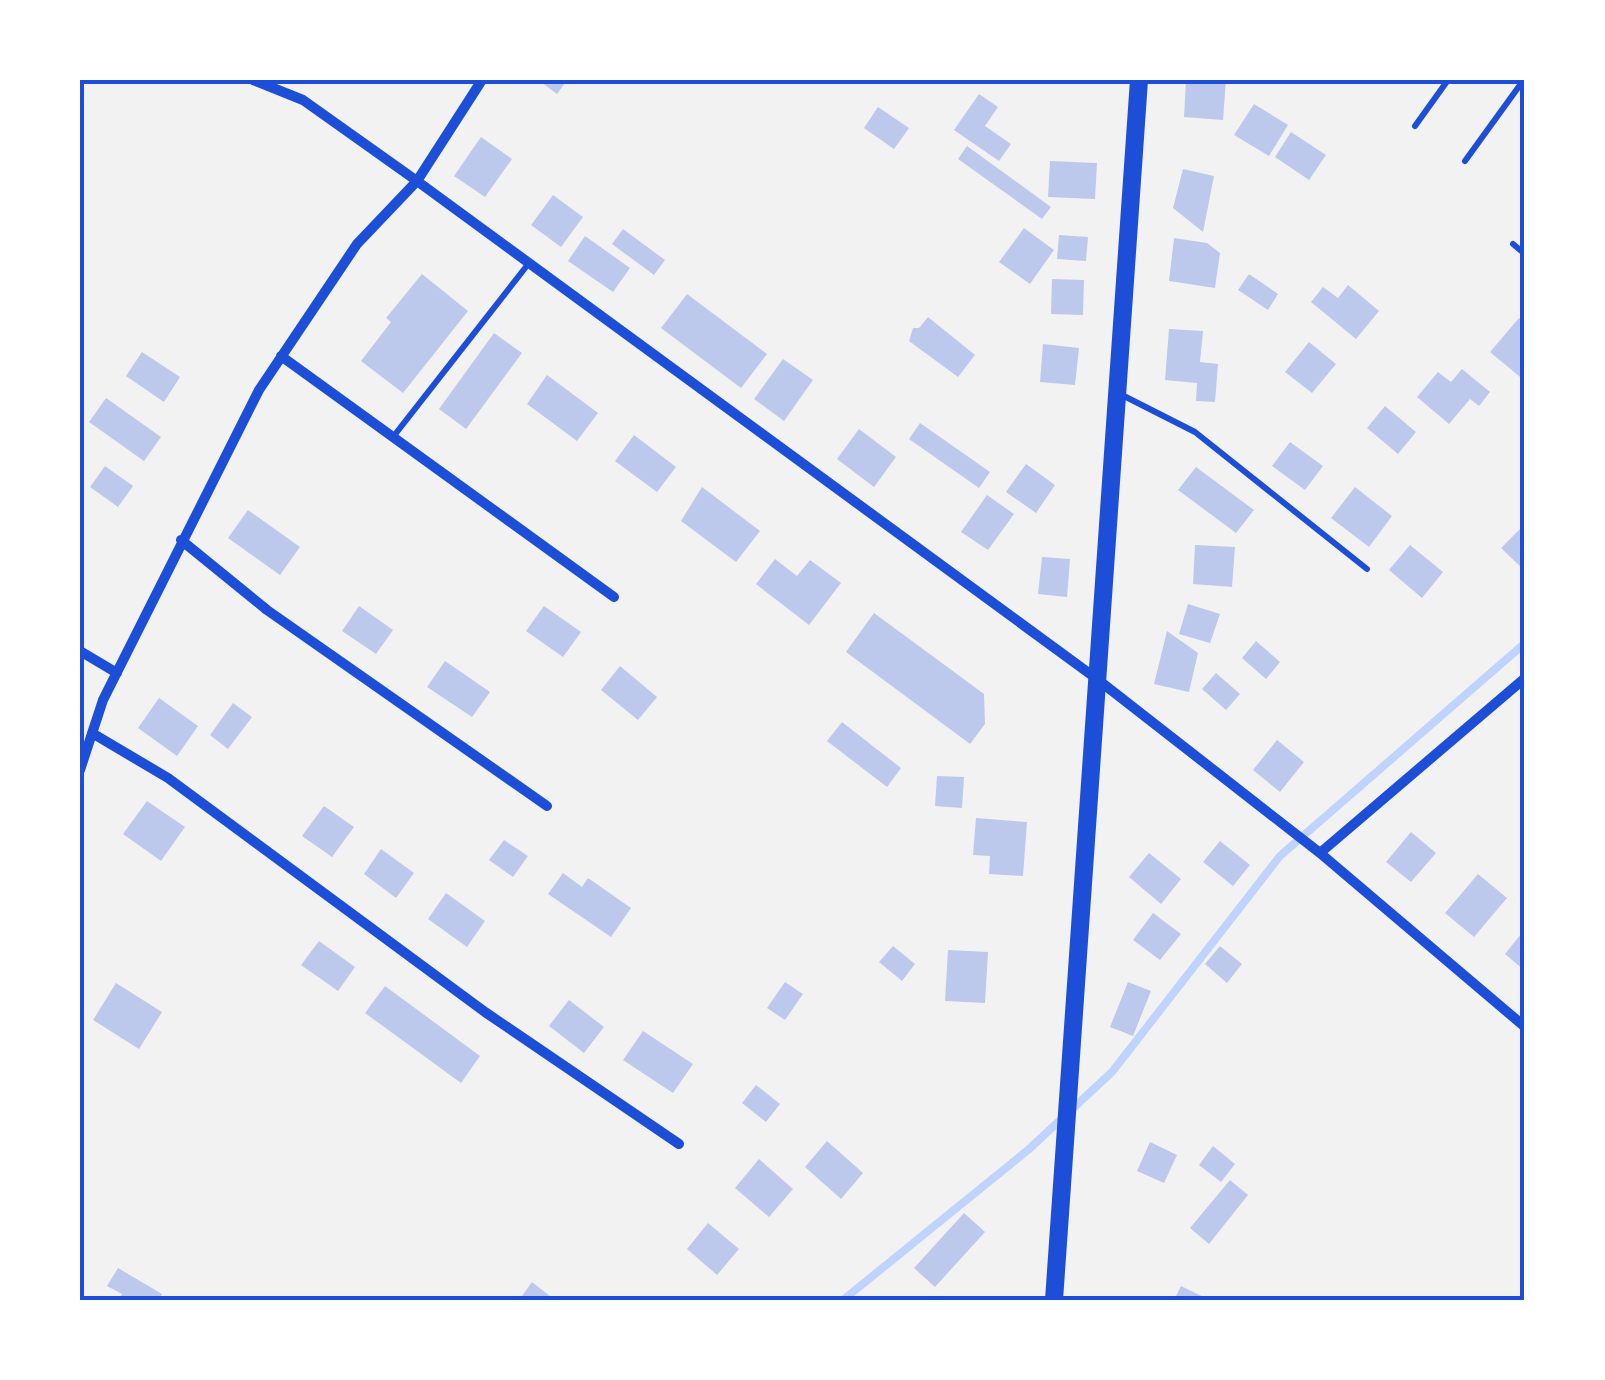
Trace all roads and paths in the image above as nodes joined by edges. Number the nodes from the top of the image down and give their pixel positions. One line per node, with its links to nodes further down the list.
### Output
1 (253, 80): 8 (street)
2 (482, 80): 8 (street)
3 (1139, 80): 13 (main road)
4 (1448, 80): 6 (lane)
5 (1520, 85): 7 (lane)
6 (1415, 126)
7 (1465, 161)
8 (417, 181): 11 (street); 12 (street)
9 (1512, 244): 10 (lane)
10 (1525, 254)
11 (529, 263): 14 (lane); 21 (street)
12 (281, 356): 14 (street); 15 (street)
13 (1117, 392): 16 (lane); 21 (main road)
14 (392, 437): 17 (street)
15 (181, 540): 19 (street); 24 (street)
16 (1367, 569)
17 (614, 597)
18 (80, 651): 19 (street)
19 (117, 672): 22 (street)
20 (1525, 678): 25 (street)
21 (1097, 679): 25 (street); 28 (main road)
22 (92, 733): 23 (street); 27 (street)
23 (80, 770)
24 (547, 806)
25 (1315, 849): 26 (street)
26 (1525, 1026)
27 (679, 1144)
28 (1054, 1300)

